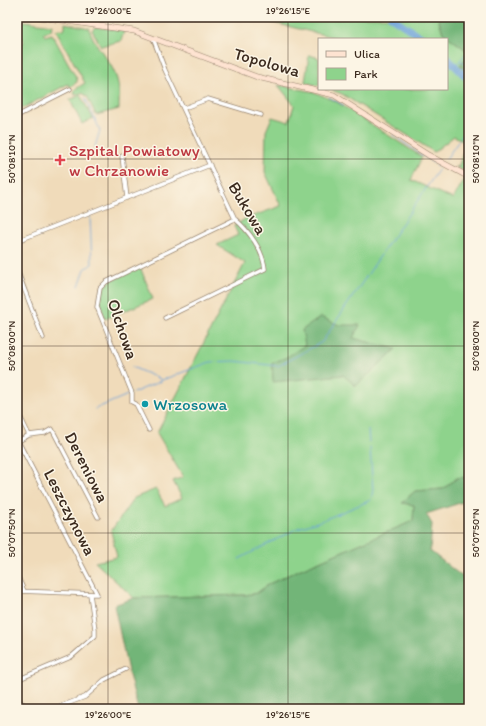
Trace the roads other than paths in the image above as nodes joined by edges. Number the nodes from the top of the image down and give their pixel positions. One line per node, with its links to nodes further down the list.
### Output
1 (40, 17): 2 (street, Topolowa)
2 (153, 38): 4 (street, Bukowa); 9 (street, Topolowa)
3 (70, 89): 6 (street)
4 (184, 108): 5 (street); 8 (street, Bukowa)
5 (261, 115)
6 (17, 116)
7 (122, 156): 10 (street)
8 (210, 165): 10 (street); 11 (street, Bukowa)
9 (469, 177)
10 (127, 198): 12 (street)
11 (235, 219): 14 (street, Bukowa); 17 (street, Olchowa)
12 (17, 241)
13 (17, 270): 15 (street)
14 (165, 318)
15 (43, 338)
16 (17, 410): 18 (street)
17 (149, 430)
18 (29, 435): 19 (street); 20 (street, Dereniowa)
19 (18, 442): 24 (street, Leszczynowa)
20 (98, 517)
21 (17, 575): 23 (street)
22 (17, 591): 23 (street)
23 (24, 591): 24 (street)
24 (90, 594): 26 (street)
25 (126, 669): 29 (street)
26 (17, 680)
27 (17, 698): 28 (street)
28 (28, 709)
29 (53, 709)

